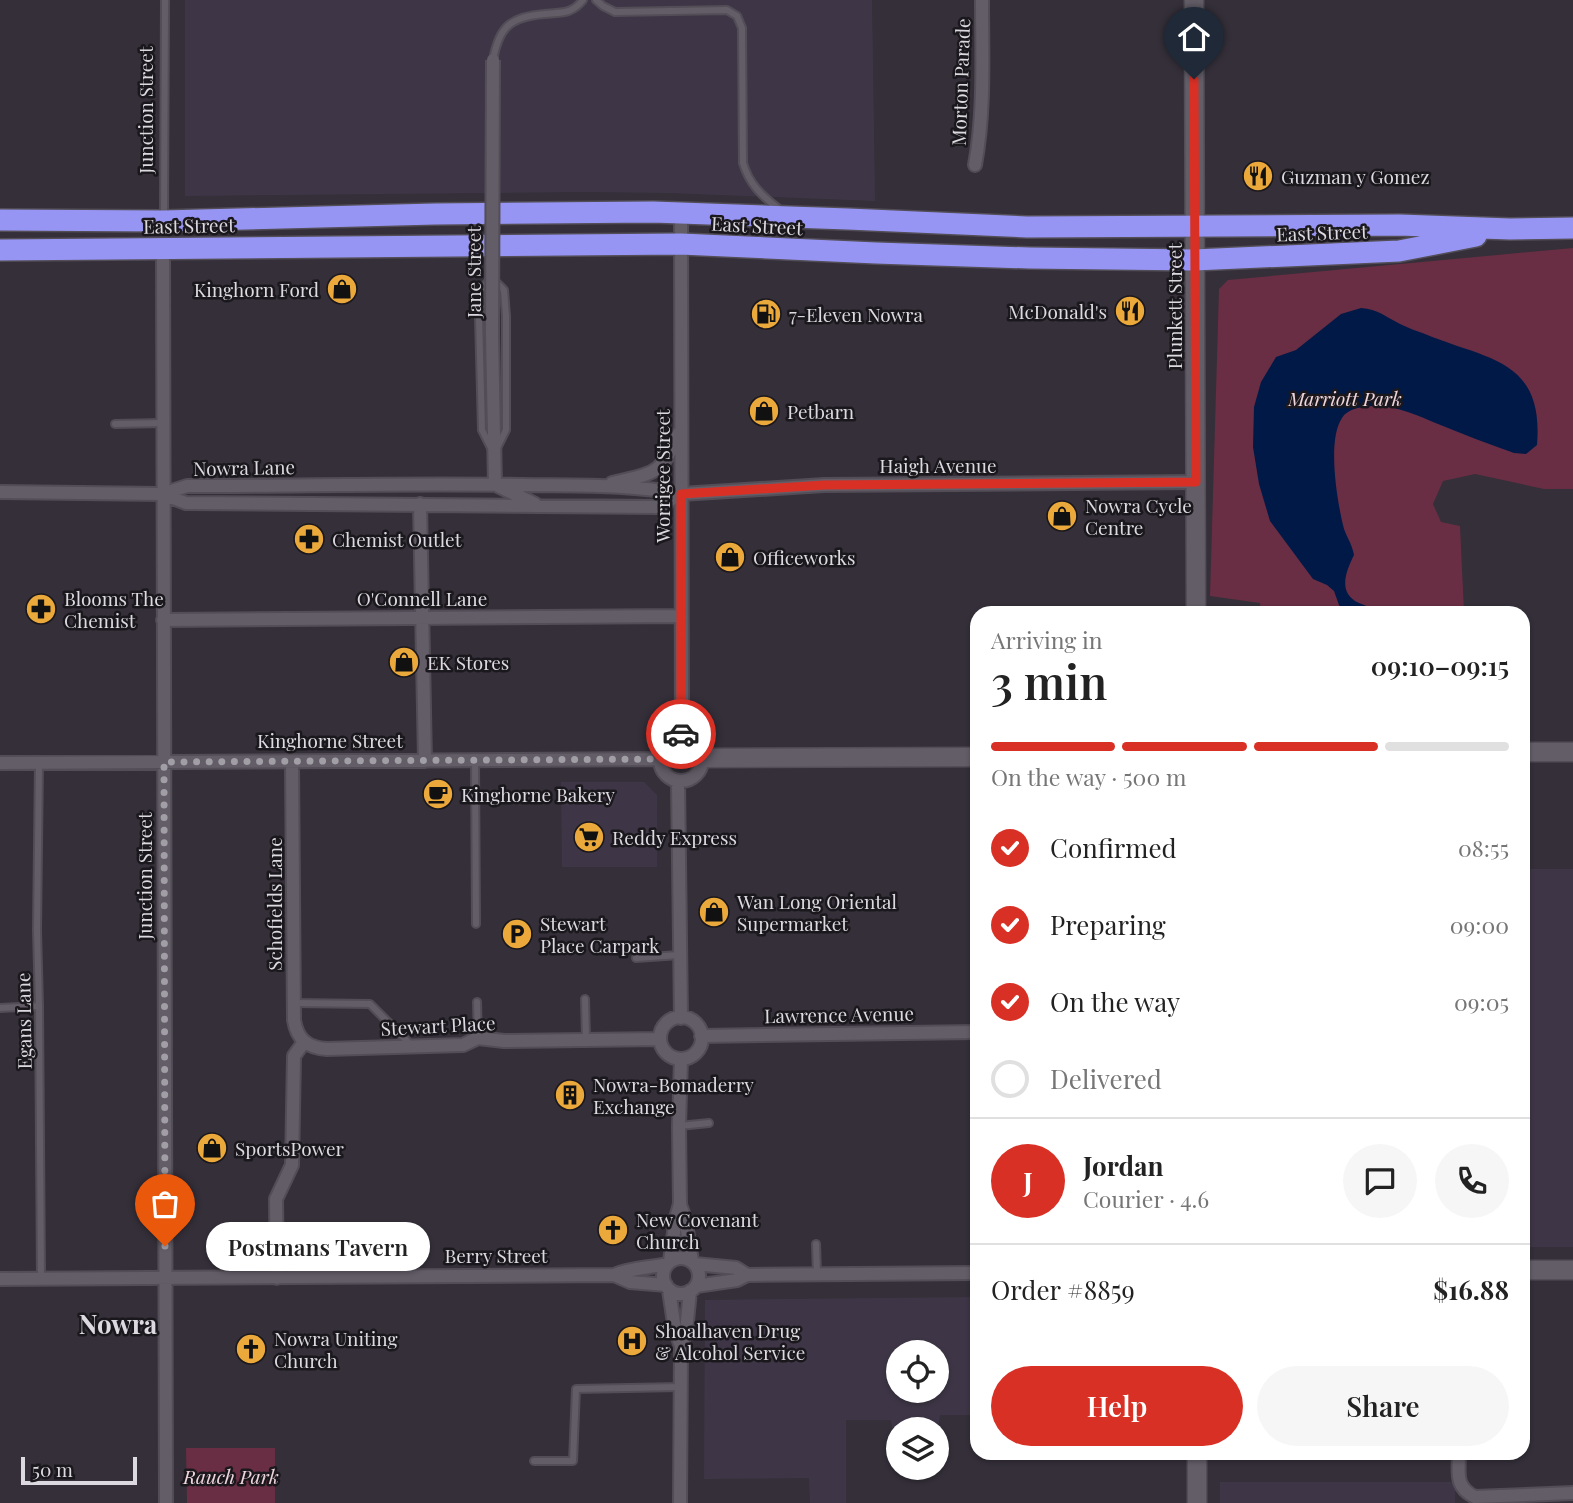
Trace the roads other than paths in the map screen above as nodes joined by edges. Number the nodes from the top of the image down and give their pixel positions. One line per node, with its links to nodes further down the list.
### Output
1 (165, 0): 11 (lane, Junction Street)
2 (583, 0): 6 (lane)
3 (596, 0): 9 (lane)
4 (982, 0): 7 (street, Morton Parade)
5 (1194, 0): 12 (street, Plunkett Street)
6 (493, 60): 22 (street, Jane Street, bridge)
7 (975, 165)
8 (681, 213): 9 (highway, East Street); 11 (highway, East Street); 15 (street, Worrigee Street)
9 (789, 217): 12 (highway, East Street)
10 (0, 220): 11 (highway, East Street)
11 (164, 221)
12 (1194, 227): 14 (highway, East Street); 18 (street, Plunkett Street)
13 (1573, 228): 14 (highway, East Street)
14 (1510, 229): 18 (highway, East Street)
15 (681, 244): 16 (highway, East Street); 18 (highway, East Street); 21 (street, Worrigee Street)
16 (163, 248): 17 (highway, East Street); 19 (street, Junction Street)
17 (0, 250)
18 (1195, 260): 23 (street, Plunkett Street)
19 (163, 423): 20 (lane); 27 (street, Junction Street)
20 (115, 424)
21 (681, 428): 25 (street, Nowra Lane); 28 (street, Worrigee Street)
22 (494, 454): 22 (lane); 24 (street, Jane Street)
23 (1196, 482): 28 (street, Haigh Avenue); 32 (street, Plunkett Street)
24 (495, 484): 25 (street, Nowra Lane); 27 (street, Nowra Lane); 30 (street, Nowra Lane); 31 (street, Nowra Lane)
25 (598, 486): 28 (street, Nowra Lane)
26 (0, 492): 27 (street)
27 (162, 494): 29 (street, Nowra Lane); 35 (street, Junction Street)
28 (681, 494): 31 (street, Nowra Lane); 33 (street, Worrigee Street)
29 (420, 504): 30 (street, Nowra Lane); 34 (street)
30 (454, 504): 31 (street, Nowra Lane)
31 (540, 506)
32 (1196, 606)
33 (681, 616): 34 (street, O'Connell Lane); 36 (street, Worrigee Street)
34 (423, 617): 35 (street, O'Connell Lane); 42 (street)
35 (163, 620): 44 (street, Junction Street)
36 (681, 739): 40 (street); 41 (street)
37 (1530, 752): 38 (street)
38 (1573, 752)
39 (970, 757): 40 (street)
40 (702, 758): 48 (street)
41 (660, 759): 43 (street, Kinghorne Street); 48 (street)
42 (425, 761): 43 (street, Kinghorne Street); 45 (street, Kinghorne Street)
43 (475, 761): 49 (lane)
44 (164, 762): 45 (street, Kinghorne Street); 47 (street, Kinghorne Street); 78 (street, Junction Street)
45 (292, 762): 54 (street, Schofields Lane)
46 (0, 763): 47 (street, Kinghorne Street)
47 (39, 763): 55 (lane, Egans Lane)
48 (678, 781): 50 (street)
49 (476, 924)
50 (681, 955): 51 (lane); 57 (street)
51 (636, 958)
52 (585, 999): 62 (lane)
53 (477, 1002): 60 (lane)
54 (294, 1003): 63 (street, Schofields Lane); 64 (lane)
55 (39, 1006): 56 (lane); 81 (lane, Egans Lane)
56 (0, 1008)
57 (681, 1017): 59 (street); 61 (street)
58 (970, 1032): 59 (street, Lawrence Avenue)
59 (701, 1035): 65 (street)
60 (478, 1038): 62 (street, Stewart Place); 64 (street, Stewart Place)
61 (660, 1039): 62 (street, Stewart Place); 65 (street)
62 (586, 1040)
63 (304, 1042): 64 (street, Stewart Place); 79 (street)
64 (414, 1047)
65 (681, 1059): 67 (street)
66 (709, 1123): 67 (lane)
67 (680, 1126): 68 (street)
68 (680, 1204): 70 (street); 71 (street)
69 (816, 1244): 75 (lane)
70 (668, 1263): 71 (street); 76 (street, Berry Street); 82 (street)
71 (694, 1263): 77 (street); 83 (street)
72 (1530, 1270): 73 (street)
73 (1573, 1270)
74 (970, 1273): 75 (street)
75 (817, 1274): 77 (street)
76 (614, 1275): 79 (street, Berry Street); 82 (street, Berry Street)
77 (747, 1275): 83 (street)
78 (165, 1278): 79 (street, Berry Street); 81 (street, Berry Street); 90 (street, Junction Street)
79 (277, 1278)
80 (0, 1279): 81 (street, Berry Street)
81 (41, 1279)
82 (667, 1287): 83 (street); 84 (street)
83 (693, 1288): 84 (street)
84 (681, 1346): 85 (street)
85 (680, 1387): 88 (lane); 91 (street)
86 (1197, 1460): 92 (street)
87 (1459, 1460): 89 (street)
88 (534, 1461)
89 (1573, 1493)
90 (166, 1503)
91 (680, 1503)
92 (1198, 1503)

